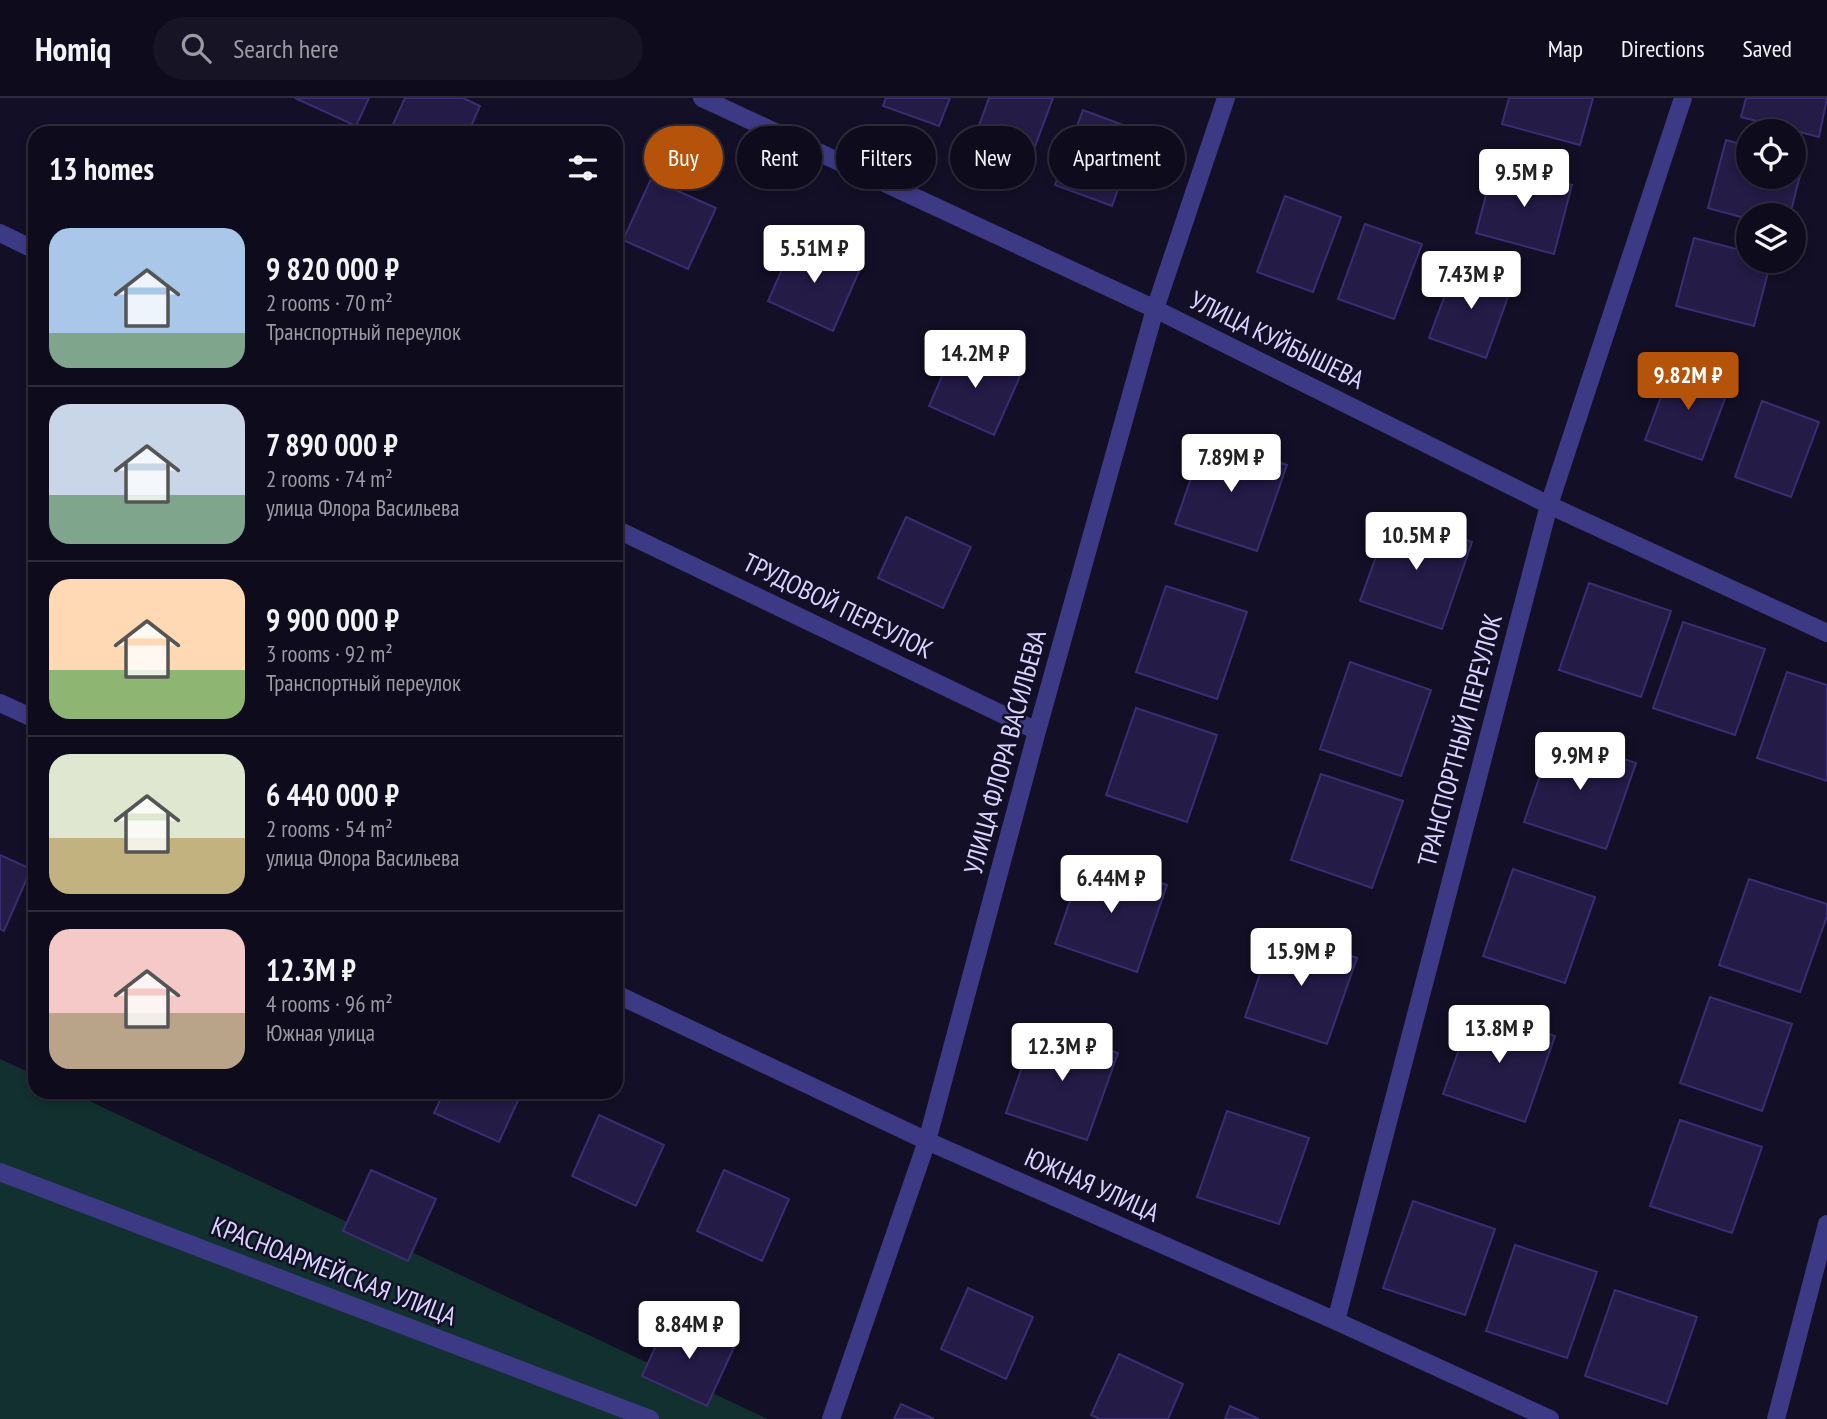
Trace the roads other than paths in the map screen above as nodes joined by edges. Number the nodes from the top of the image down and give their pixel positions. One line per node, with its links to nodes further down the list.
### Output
1 (702, 98): 6 (street, УЛИЦА КУЙБЫШЕВА)
2 (1226, 98): 6 (street, УЛИЦА ФЛОРА ВАСИЛЬЕВА)
3 (1683, 98): 7 (street, ТРАНСПОРТНЫЙ ПЕРЕУЛОК)
4 (0, 233): 5 (street)
5 (28, 247)
6 (1155, 309): 7 (street, УЛИЦА КУЙБЫШЕВА); 12 (street, УЛИЦА ФЛОРА ВАСИЛЬЕВА)
7 (1549, 505): 9 (street, УЛИЦА КУЙБЫШЕВА); 17 (street, ТРАНСПОРТНЫЙ ПЕРЕУЛОК)
8 (623, 532): 12 (street, ТРУДОВОЙ ПЕРЕУЛОК)
9 (1827, 633)
10 (0, 703): 11 (street)
11 (28, 716)
12 (1037, 731): 14 (street, УЛИЦА ФЛОРА ВАСИЛЬЕВА)
13 (623, 997): 14 (street, ЮЖНАЯ УЛИЦА)
14 (928, 1141): 17 (street, ЮЖНАЯ УЛИЦА); 19 (street, УЛИЦА ФЛОРА ВАСИЛЬЕВА)
15 (0, 1172): 18 (street, КРАСНОАРМЕЙСКАЯ УЛИЦА)
16 (1827, 1224): 21 (street)
17 (1336, 1321): 20 (street, ЮЖНАЯ УЛИЦА)
18 (649, 1419)
19 (831, 1419)
20 (1550, 1419)
21 (1776, 1419)

